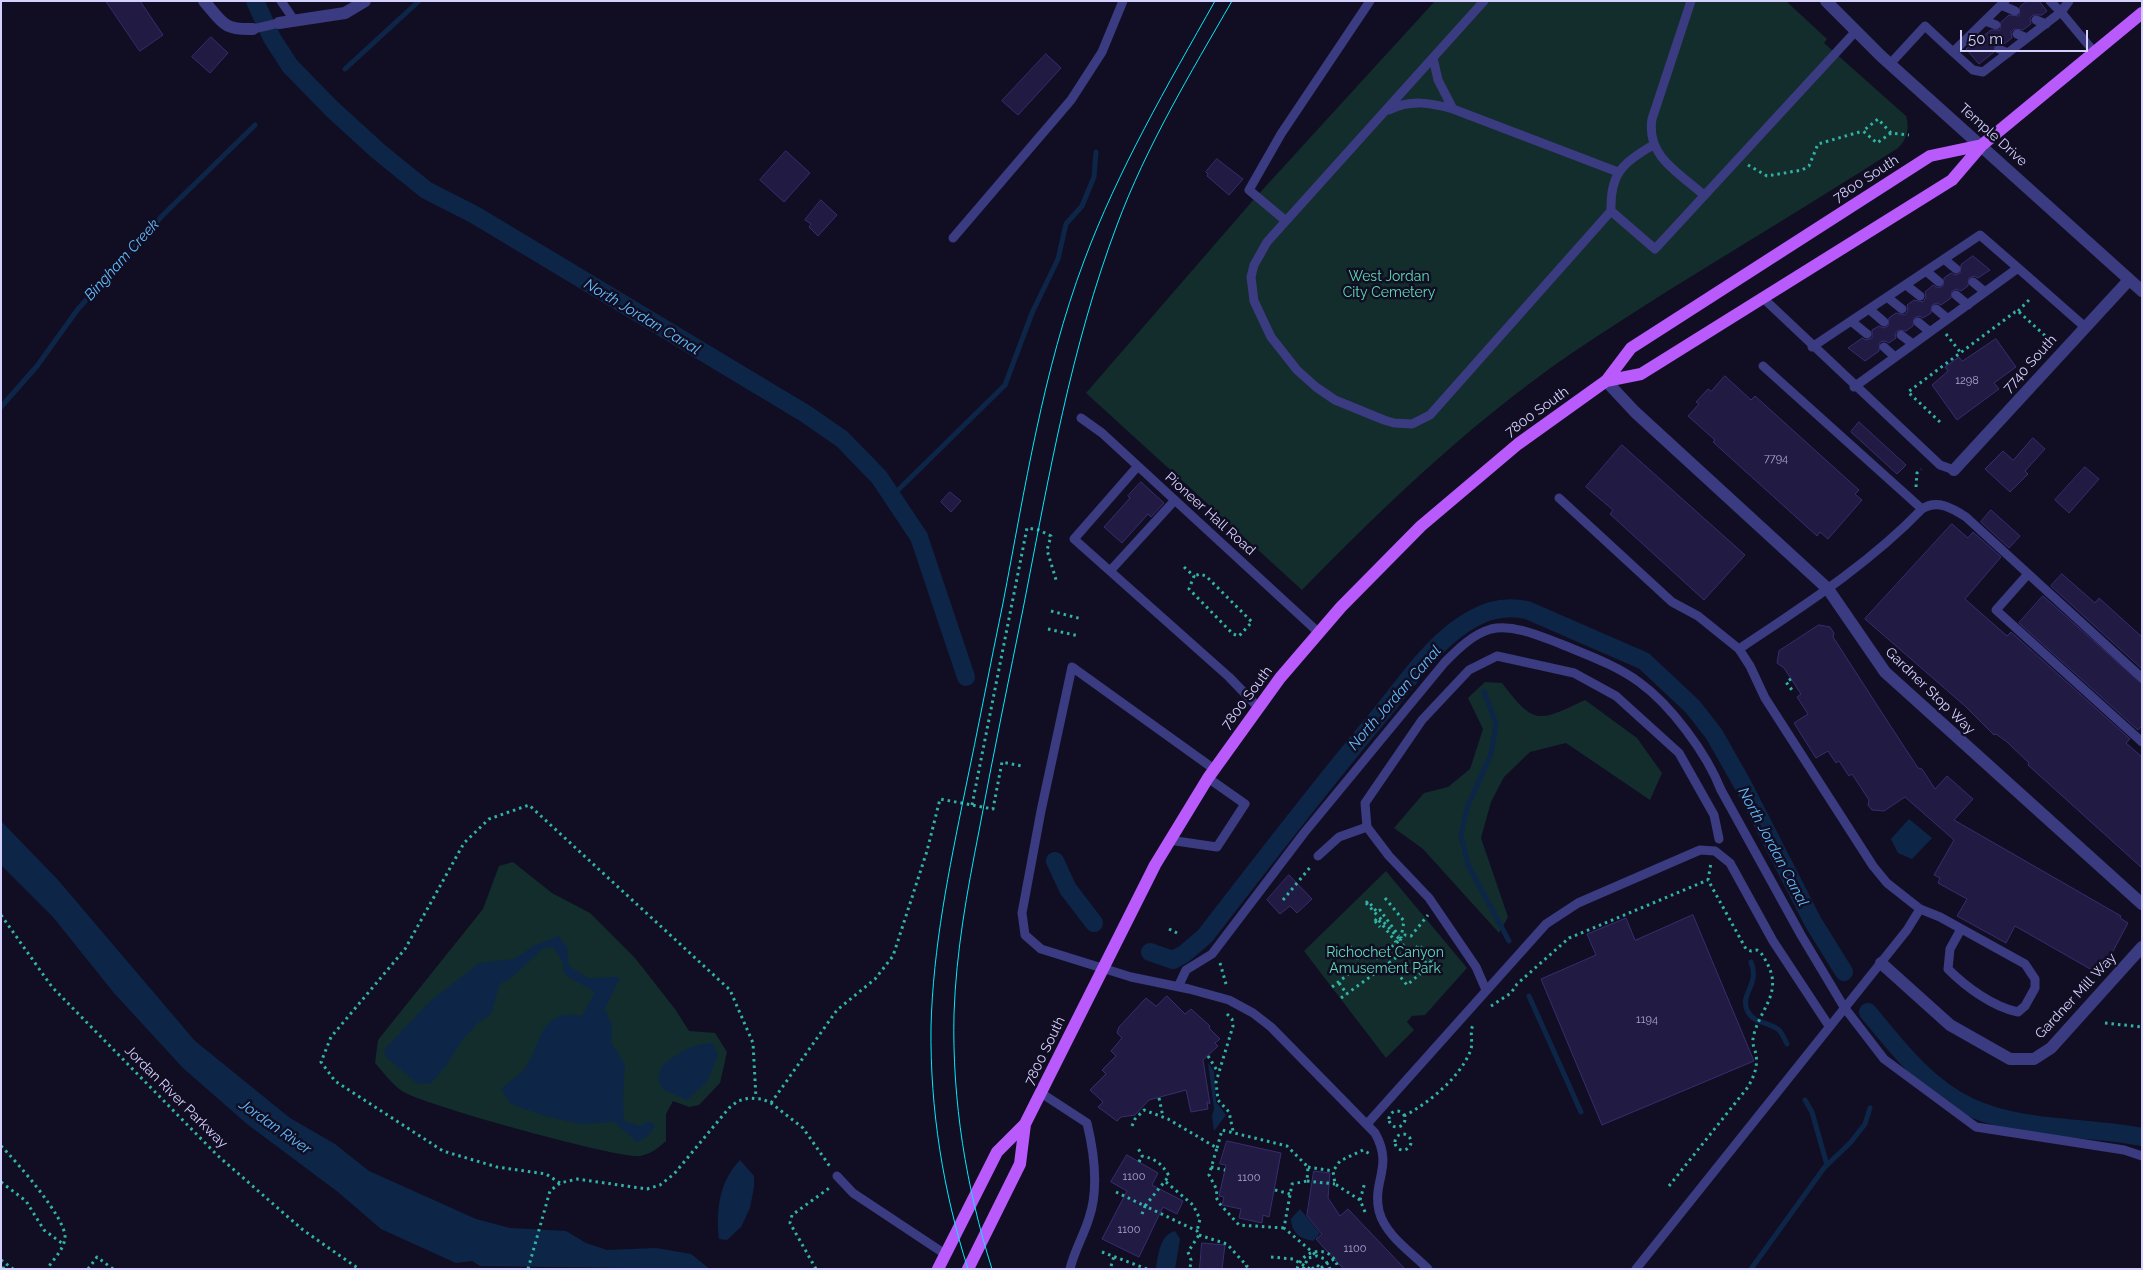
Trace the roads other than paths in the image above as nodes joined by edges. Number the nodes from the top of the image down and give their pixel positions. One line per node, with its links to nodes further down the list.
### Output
1 (204, 1): 21 (street)
2 (281, 1): 15 (lane)
3 (365, 1): 15 (street)
4 (1123, 1): 41 (lane)
5 (1370, 1): 40 (lane)
6 (1484, 1): 31 (lane)
7 (1691, 1): 35 (lane)
8 (1826, 1): 22 (street, Temple Drive)
9 (2050, 1): 13 (lane)
10 (2069, 1): 13 (lane)
11 (2003, 3): 12 (lane); 16 (lane)
12 (2015, 11)
13 (2061, 12): 19 (lane); 30 (lane)
14 (2142, 14): 30 (main road, 7800 South)
15 (294, 20): 18 (street)
16 (1985, 20): 20 (lane); 24 (lane)
17 (2036, 20): 19 (lane)
18 (279, 23): 21 (lane)
19 (2046, 24): 25 (lane)
20 (1996, 25)
21 (253, 29)
22 (1856, 31): 32 (street, Temple Drive); 38 (lane)
23 (2017, 34): 25 (lane)
24 (1968, 36): 26 (lane); 28 (lane)
25 (2027, 38): 29 (lane)
26 (1978, 40)
27 (1999, 49): 29 (lane)
28 (1953, 52): 29 (lane); 32 (lane)
29 (2008, 53)
30 (2095, 53): 36 (main road, 7800 South)
31 (1434, 58): 33 (lane); 34 (lane)
32 (1890, 64): 36 (street, Temple Drive)
33 (1453, 109): 34 (lane); 37 (lane)
34 (1384, 112): 40 (lane)
35 (1653, 145): 37 (lane); 38 (lane)
36 (1982, 145): 46 (street, Temple Drive); 55 (main road, 7800 South); 73 (main road, 7800 South)
37 (1618, 172): 39 (lane)
38 (1704, 195): 39 (lane)
39 (1611, 211): 40 (lane)
40 (1286, 221)
41 (953, 238)
42 (1944, 259): 43 (lane); 44 (lane); 45 (lane)
43 (2018, 268): 51 (lane); 64 (lane)
44 (1956, 269)
45 (1926, 271): 47 (lane); 49 (lane)
46 (2129, 280): 50 (street, Temple Drive); 64 (street, 7740 South)
47 (1939, 282)
48 (1973, 282): 51 (lane)
49 (1906, 285): 53 (lane); 54 (lane)
50 (2142, 290)
51 (1985, 292): 56 (lane)
52 (1956, 295): 56 (lane)
53 (1920, 296)
54 (1887, 297): 57 (lane); 58 (lane)
55 (1763, 298): 69 (lane); 73 (main road, 7800 South)
56 (1968, 305): 60 (lane)
57 (1869, 309): 61 (lane); 62 (lane)
58 (1902, 309)
59 (1936, 309): 60 (lane)
60 (1948, 319): 65 (lane)
61 (1851, 322): 66 (lane); 69 (lane)
62 (1884, 322)
63 (1918, 322): 65 (lane)
64 (2085, 327): 77 (street, 7740 South)
65 (1930, 332): 68 (lane)
66 (1867, 334)
67 (1901, 335): 68 (lane)
68 (1913, 344): 71 (lane)
69 (1812, 347): 74 (lane)
70 (1884, 347): 71 (lane)
71 (1895, 357): 74 (lane)
72 (1763, 366): 80 (lane)
73 (1606, 381): 83 (street, Gardner Stop Way); 84 (main road, 7800 South)
74 (1854, 387): 77 (lane)
75 (1081, 418): 76 (lane, Pioneer Hall Road)
76 (1137, 467): 79 (lane, Pioneer Hall Road); 81 (lane)
77 (1954, 470)
78 (1558, 498): 85 (lane)
79 (1174, 500): 81 (lane); 84 (lane, Pioneer Hall Road)
80 (1922, 509): 82 (lane); 83 (lane)
81 (1110, 571): 87 (lane)
82 (2028, 574): 86 (lane); 88 (lane)
83 (1828, 589): 85 (lane); 94 (street, Gardner Stop Way)
84 (1318, 632): 87 (main road, 7800 South)
85 (1739, 649): 95 (lane)
86 (2142, 678)
87 (1258, 707): 89 (main road, 7800 South)
88 (2142, 742)
89 (1211, 774): 92 (main road, 7800 South); 92 (lane); 99 (lane)
90 (1366, 827): 91 (lane); 93 (lane); 101 (lane)
91 (1720, 839)
92 (1169, 840): 99 (main road, 7800 South)
93 (1318, 856)
94 (2142, 904)
95 (1920, 909): 96 (lane); 98 (lane)
96 (1961, 929): 96 (lane)
97 (2142, 947): 98 (street, Gardner Mill Way)
98 (1881, 963): 102 (lane)
99 (1103, 968): 100 (lane); 104 (main road, 7800 South)
100 (1178, 987): 102 (lane); 106 (lane)
101 (1486, 990): 103 (lane); 106 (lane)
102 (1844, 1007): 103 (lane); 107 (lane)
103 (1829, 1026): 114 (lane)
104 (1041, 1093): 105 (main road, 7800 South); 112 (lane)
105 (1025, 1124): 109 (main road, 7800 South); 111 (main road, 7800 South)
106 (1367, 1124): 113 (lane)
107 (2142, 1156)
108 (837, 1176): 109 (lane)
109 (945, 1254): 110 (main road, 7800 South)
110 (938, 1269)
111 (968, 1269)
112 (1070, 1269)
113 (1428, 1269)
114 (1636, 1269)

